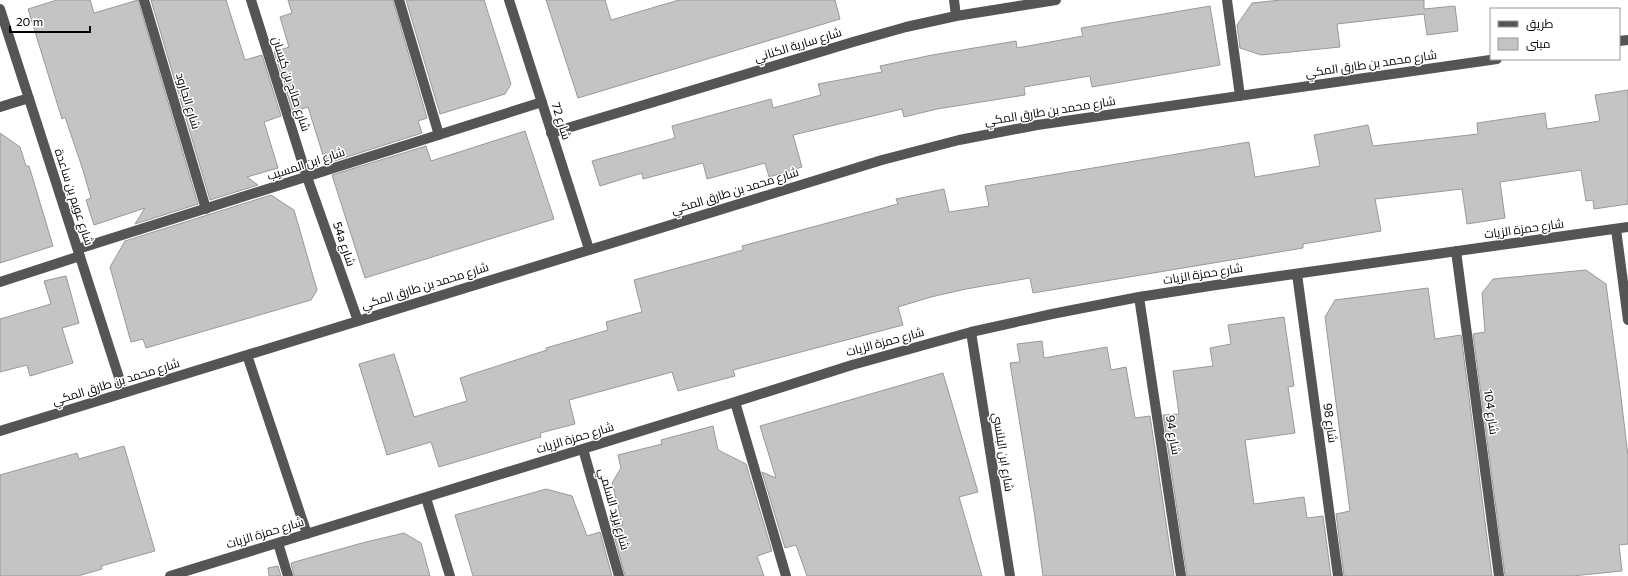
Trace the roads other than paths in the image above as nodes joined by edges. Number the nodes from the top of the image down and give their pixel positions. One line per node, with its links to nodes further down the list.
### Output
1 (144, 0): 18 (street, شارع الجارود)
2 (251, 0): 17 (street, شارع صالح بن كيسان)
3 (399, 0): 16 (street)
4 (509, 0): 13 (street, شارع 72)
5 (954, 0): 9 (street)
6 (1056, 0): 9 (street, شارع سارية الكناني)
7 (1226, 0): 11 (street)
8 (0, 10): 12 (street, شارع عويم بن ساعدة)
9 (956, 16): 15 (street, شارع سارية الكناني)
10 (1490, 60): 11 (street, شارع محمد بن طارق المكي)
11 (1240, 96): 21 (street, شارع محمد بن طارق المكي)
12 (29, 98): 14 (street); 23 (street, شارع عويم بن ساعدة)
13 (542, 102): 15 (street, شارع 72); 16 (street, شارع ابن المسيب)
14 (0, 107)
15 (551, 133): 21 (street, شارع 72)
16 (439, 135): 17 (street, شارع ابن المسيب)
17 (307, 177): 18 (street, شارع ابن المسيب); 28 (street, 54a شارع)
18 (206, 209): 23 (street, شارع ابن المسيب)
19 (1628, 227): 20 (street, شارع حمزة الزيات)
20 (1616, 229): 22 (street, شارع حمزة الزيات); 27 (street)
21 (589, 249): 28 (street, شارع محمد بن طارق المكي)
22 (1456, 251): 24 (street, شارع حمزة الزيات); 46 (street, شارع 104)
23 (79, 253): 25 (street, شارع ابن المسيب); 31 (street, شارع عويم بن ساعدة)
24 (1297, 274): 26 (street, شارع حمزة الزيات); 45 (street, شارع 98)
25 (0, 282)
26 (1139, 297): 29 (street, شارع حمزة الزيات); 44 (street, شارع 94)
27 (1628, 320)
28 (358, 321): 30 (street, شارع محمد بن طارق المكي)
29 (971, 332): 32 (street, شارع حمزة الزيات); 43 (street, شارع ابن البلنسي)
30 (247, 355): 31 (street, شارع محمد بن طارق المكي); 36 (street)
31 (124, 393): 33 (street, شارع محمد بن طارق المكي)
32 (735, 402): 34 (street, شارع حمزة الزيات); 42 (street)
33 (0, 431)
34 (583, 449): 35 (street, شارع حمزة الزيات); 41 (street, شارع يزيد السلمي)
35 (426, 498): 36 (street, شارع حمزة الزيات); 40 (street)
36 (307, 534): 37 (street, شارع حمزة الزيات)
37 (278, 543): 38 (street, شارع حمزة الزيات); 39 (street)
38 (170, 576)
39 (288, 576)
40 (450, 576)
41 (619, 576)
42 (786, 576)
43 (1010, 576)
44 (1181, 576)
45 (1338, 576)
46 (1499, 576)

